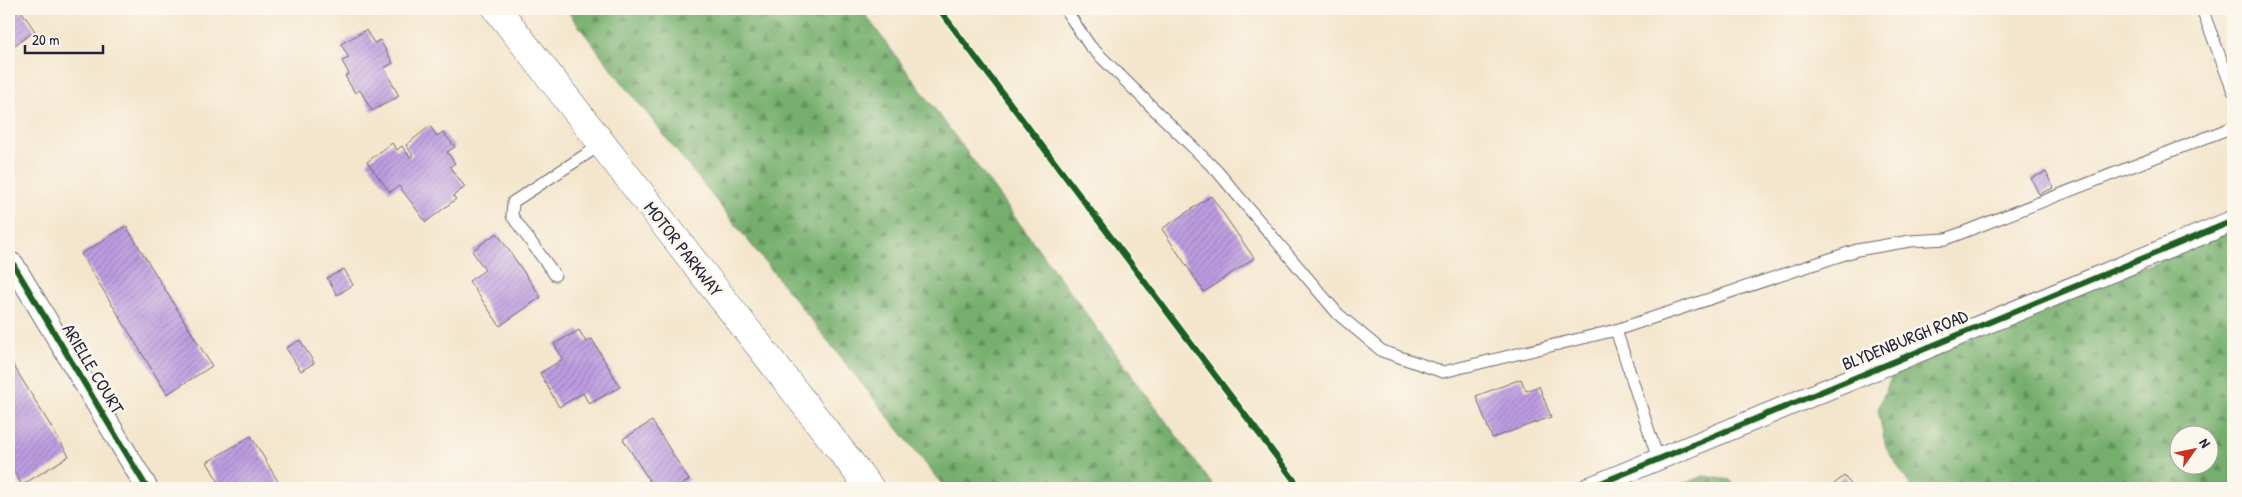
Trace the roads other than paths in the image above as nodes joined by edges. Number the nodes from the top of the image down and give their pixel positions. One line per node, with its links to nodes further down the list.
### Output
1 (497, 9): 6 (main road, MOTOR PARKWAY)
2 (1065, 9): 10 (lane)
3 (2202, 9): 4 (lane)
4 (2233, 91)
5 (2233, 127): 10 (lane)
6 (602, 144): 9 (lane); 13 (main road, MOTOR PARKWAY)
7 (2233, 221): 11 (street, BLYDENBURGH ROAD)
8 (13, 264): 12 (street, ARIELLE COURT)
9 (555, 275)
10 (1616, 330): 11 (lane)
11 (1658, 459): 14 (street, BLYDENBURGH ROAD)
12 (147, 488)
13 (870, 488)
14 (1589, 488)

